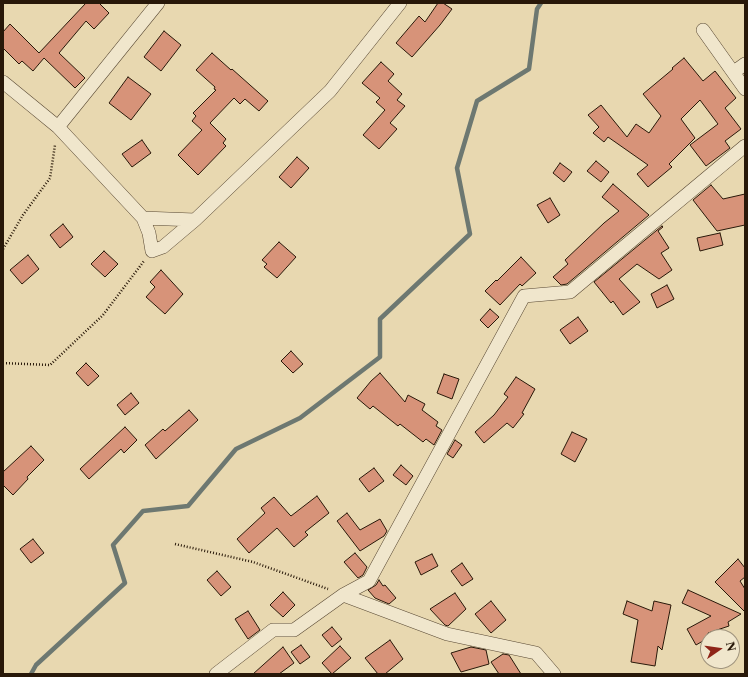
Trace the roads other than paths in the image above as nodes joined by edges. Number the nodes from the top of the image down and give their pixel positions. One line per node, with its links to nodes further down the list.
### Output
1 (158, 3): 8 (street)
2 (400, 3): 11 (street)
3 (704, 30): 5 (street)
4 (745, 64): 5 (street)
5 (734, 72): 7 (street)
6 (3, 82): 8 (street)
7 (745, 89)
8 (58, 127): 10 (street)
9 (745, 146): 12 (street)
10 (143, 218): 11 (street); 11 (street)
11 (195, 220)
12 (343, 595): 13 (street); 14 (street)
13 (216, 674)
14 (554, 674)

